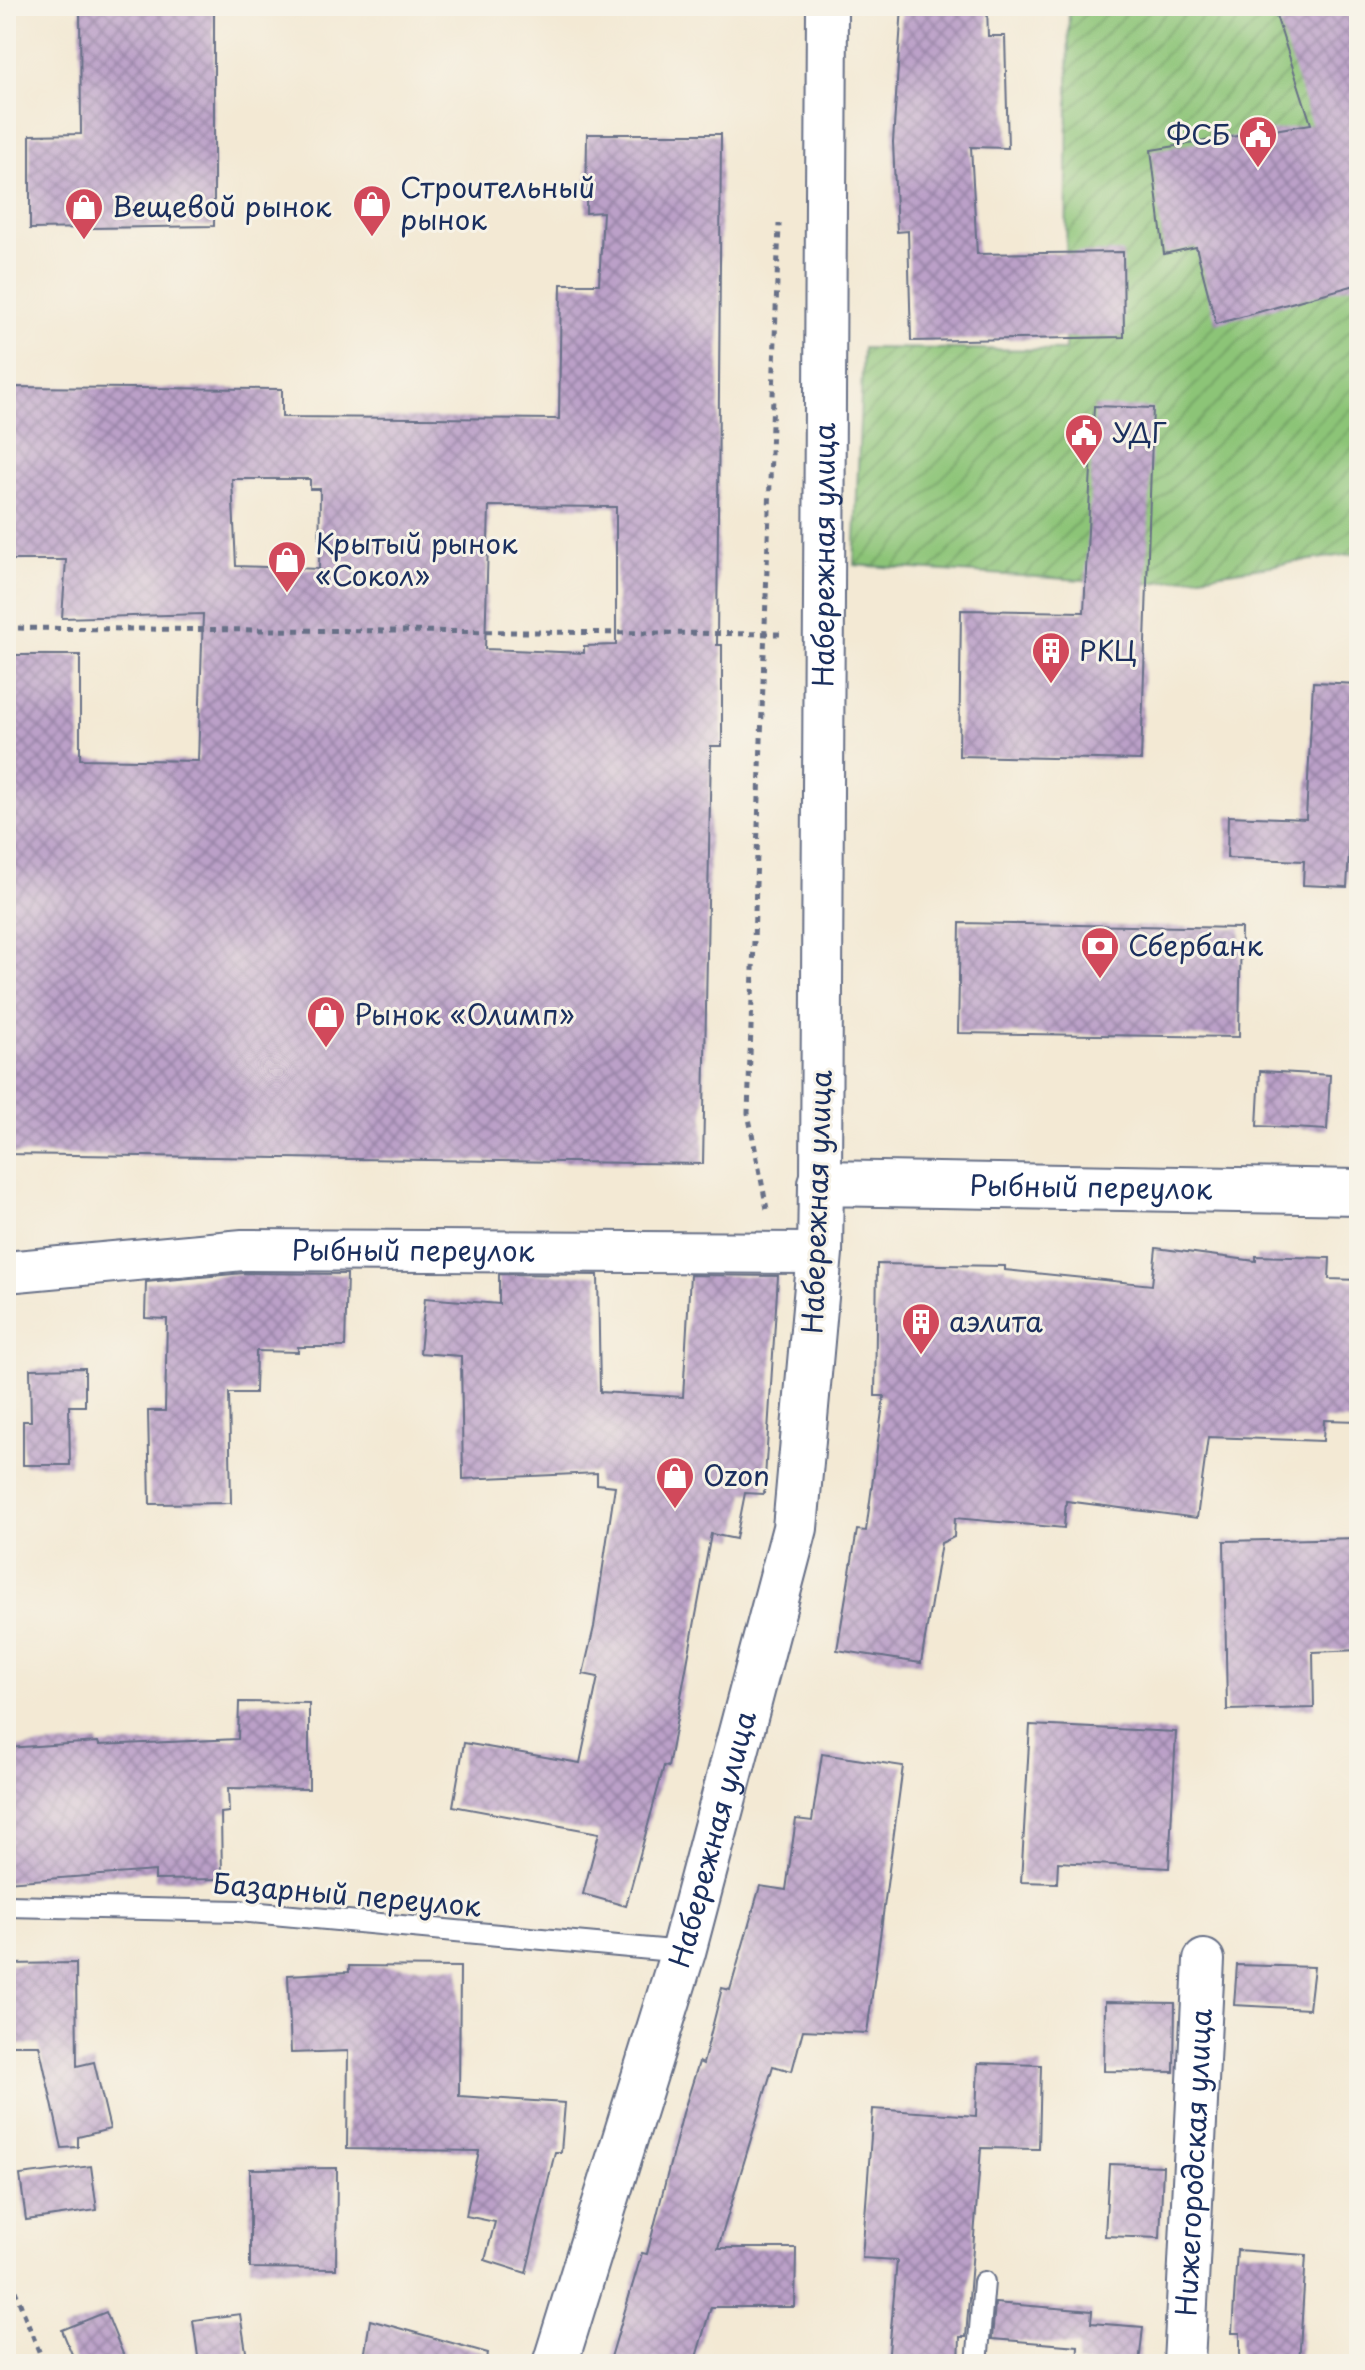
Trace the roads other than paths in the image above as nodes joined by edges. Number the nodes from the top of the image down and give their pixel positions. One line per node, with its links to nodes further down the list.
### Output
1 (827, 6): 2 (street, Набережная улица)
2 (821, 1183): 3 (street, Рыбный переулок); 4 (street, Набережная улица)
3 (1359, 1192)
4 (820, 1253): 5 (street, Рыбный переулок); 7 (street, Набережная улица)
5 (6, 1272)
6 (6, 1906): 7 (lane, Базарный переулок)
7 (683, 1952): 10 (street, Набережная улица)
8 (1204, 1960): 12 (street, Нижегородская улица)
9 (984, 2282): 11 (lane)
10 (555, 2364)
11 (977, 2364)
12 (1184, 2364)

